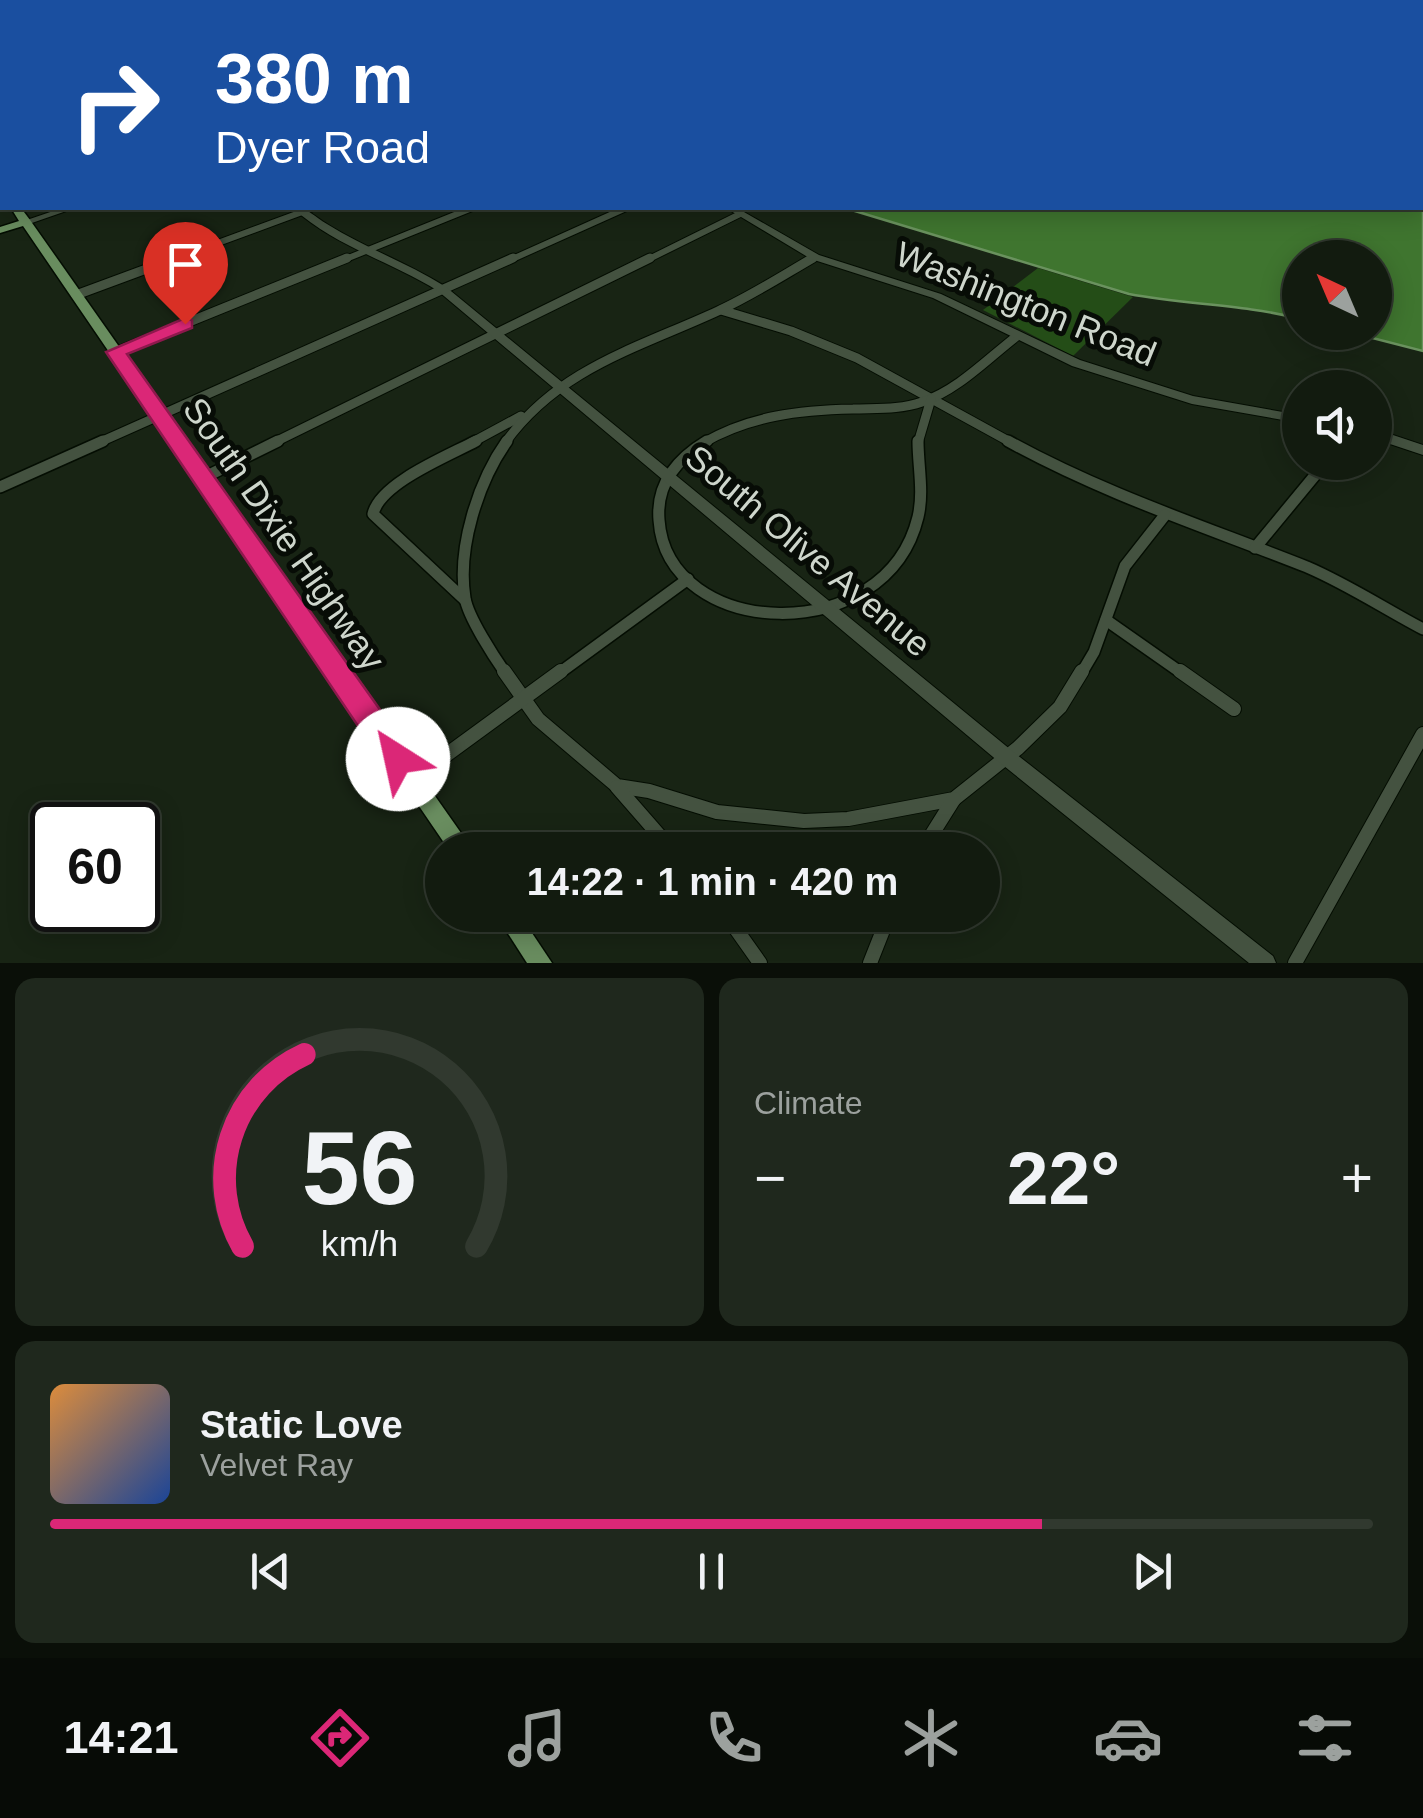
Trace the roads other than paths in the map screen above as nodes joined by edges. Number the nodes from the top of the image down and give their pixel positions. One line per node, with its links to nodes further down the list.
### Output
1 (17, 210): 8 (main road, South Dixie Highway)
2 (64, 210): 8 (street)
3 (302, 210): 13 (street)
4 (306, 210): 10 (street, South Olive Avenue)
5 (467, 210): 10 (street)
6 (621, 210): 12 (street)
7 (736, 211): 11 (street, Washington Road); 15 (street)
8 (26, 222): 9 (main road); 13 (main road, South Dixie Highway)
9 (0, 230)
10 (368, 250): 12 (street, South Olive Avenue); 17 (street)
11 (816, 257): 14 (street); 16 (street, Washington Road)
12 (442, 289): 15 (street, South Olive Avenue); 21 (street)
13 (76, 295): 17 (main road, South Dixie Highway)
14 (720, 310): 18 (street); 19 (street)
15 (496, 334): 18 (street, South Olive Avenue); 26 (street)
16 (1017, 336): 19 (street); 22 (street, Washington Road)
17 (116, 352): 21 (main road, South Dixie Highway)
18 (560, 387): 20 (street); 25 (street, South Olive Avenue)
19 (930, 399): 25 (street); 29 (street); 33 (street)
20 (526, 412): 32 (street); 32 (street)
21 (160, 416): 26 (main road, South Dixie Highway); 28 (street)
22 (1282, 416)
23 (1392, 440): 24 (street)
24 (1423, 450)
25 (667, 475): 31 (street); 33 (street, South Olive Avenue)
26 (202, 478): 40 (main road, South Dixie Highway)
27 (1311, 480): 30 (street)
28 (0, 487)
29 (1165, 515): 30 (street); 34 (street)
30 (1255, 548): 35 (street)
31 (688, 578): 33 (street); 36 (street)
32 (464, 600): 36 (street)
33 (828, 609): 39 (street, South Olive Avenue)
34 (1106, 620): 37 (street); 39 (street)
35 (1423, 629)
36 (523, 700): 40 (street); 41 (street)
37 (1234, 709)
38 (1423, 734): 53 (street)
39 (1005, 756): 42 (street); 52 (street, South Olive Avenue)
40 (412, 780): 43 (main road, South Dixie Highway)
41 (617, 786): 42 (street); 44 (street)
42 (954, 799): 45 (street)
43 (449, 832)
44 (657, 832)
45 (933, 832)
46 (519, 932): 49 (main road)
47 (738, 932): 50 (street)
48 (882, 932): 51 (street)
49 (541, 963)
50 (760, 963)
51 (870, 963)
52 (1266, 963)
53 (1294, 963)

